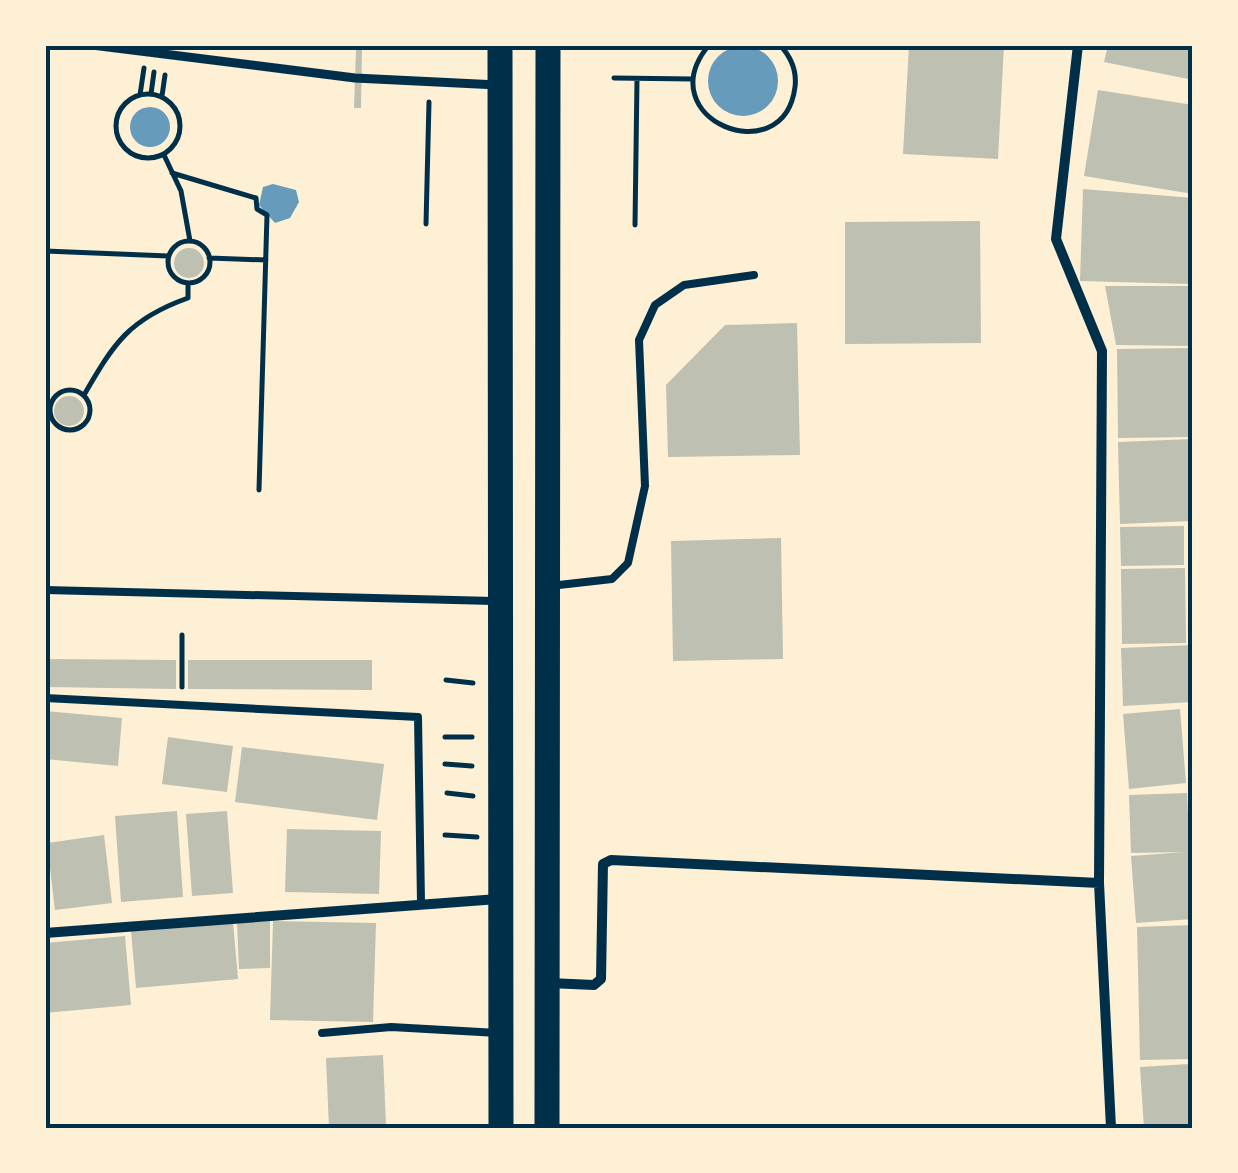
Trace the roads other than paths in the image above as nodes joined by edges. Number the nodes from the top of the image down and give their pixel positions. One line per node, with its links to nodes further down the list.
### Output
1 (92, 45): 5 (street)
2 (500, 45): 5 (main road)
3 (548, 45): 7 (main road)
4 (1078, 45): 11 (street)
5 (501, 86): 9 (main road)
6 (754, 274): 7 (lane)
7 (550, 586): 15 (main road)
8 (45, 590): 9 (lane)
9 (504, 602): 12 (main road)
10 (45, 698): 13 (lane)
11 (1100, 883): 15 (street); 20 (street)
12 (504, 898): 13 (street); 17 (main road)
13 (421, 902): 14 (street)
14 (45, 933)
15 (548, 983): 19 (main road)
16 (322, 1033): 17 (lane)
17 (502, 1034): 18 (main road)
18 (501, 1128)
19 (547, 1128)
20 (1111, 1128)

